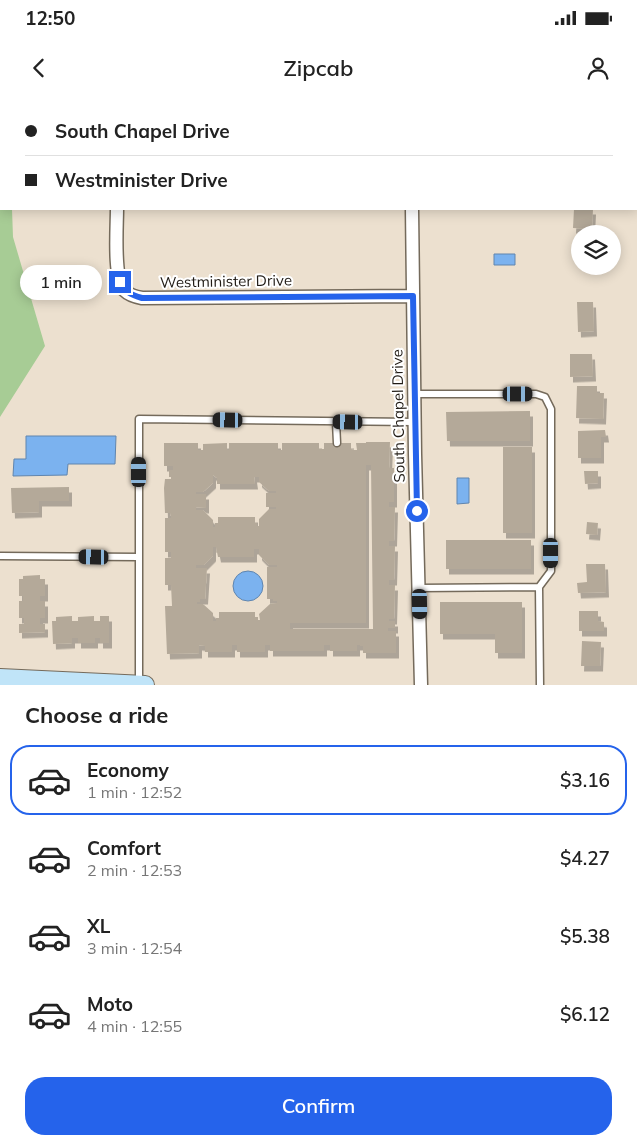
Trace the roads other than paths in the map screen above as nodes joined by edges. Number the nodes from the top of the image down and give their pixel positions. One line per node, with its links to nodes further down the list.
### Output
1 (117, 210): 3 (street, Westminister Drive)
2 (412, 210): 3 (street, South Chapel Drive)
3 (413, 296): 4 (street, South Chapel Drive)
4 (414, 394): 6 (street, South Chapel Drive); 10 (lane)
5 (336, 422): 6 (lane); 7 (lane); 9 (lane)
6 (414, 422): 11 (street, South Chapel Drive)
7 (337, 443)
8 (0, 556): 9 (lane)
9 (139, 557): 14 (lane)
10 (539, 587): 11 (lane); 17 (lane)
11 (420, 588): 16 (street, South Chapel Drive)
12 (0, 678): 13 (main road)
13 (68, 683): 14 (main road)
14 (139, 684): 15 (main road)
15 (144, 685)
16 (421, 685)
17 (540, 685)

